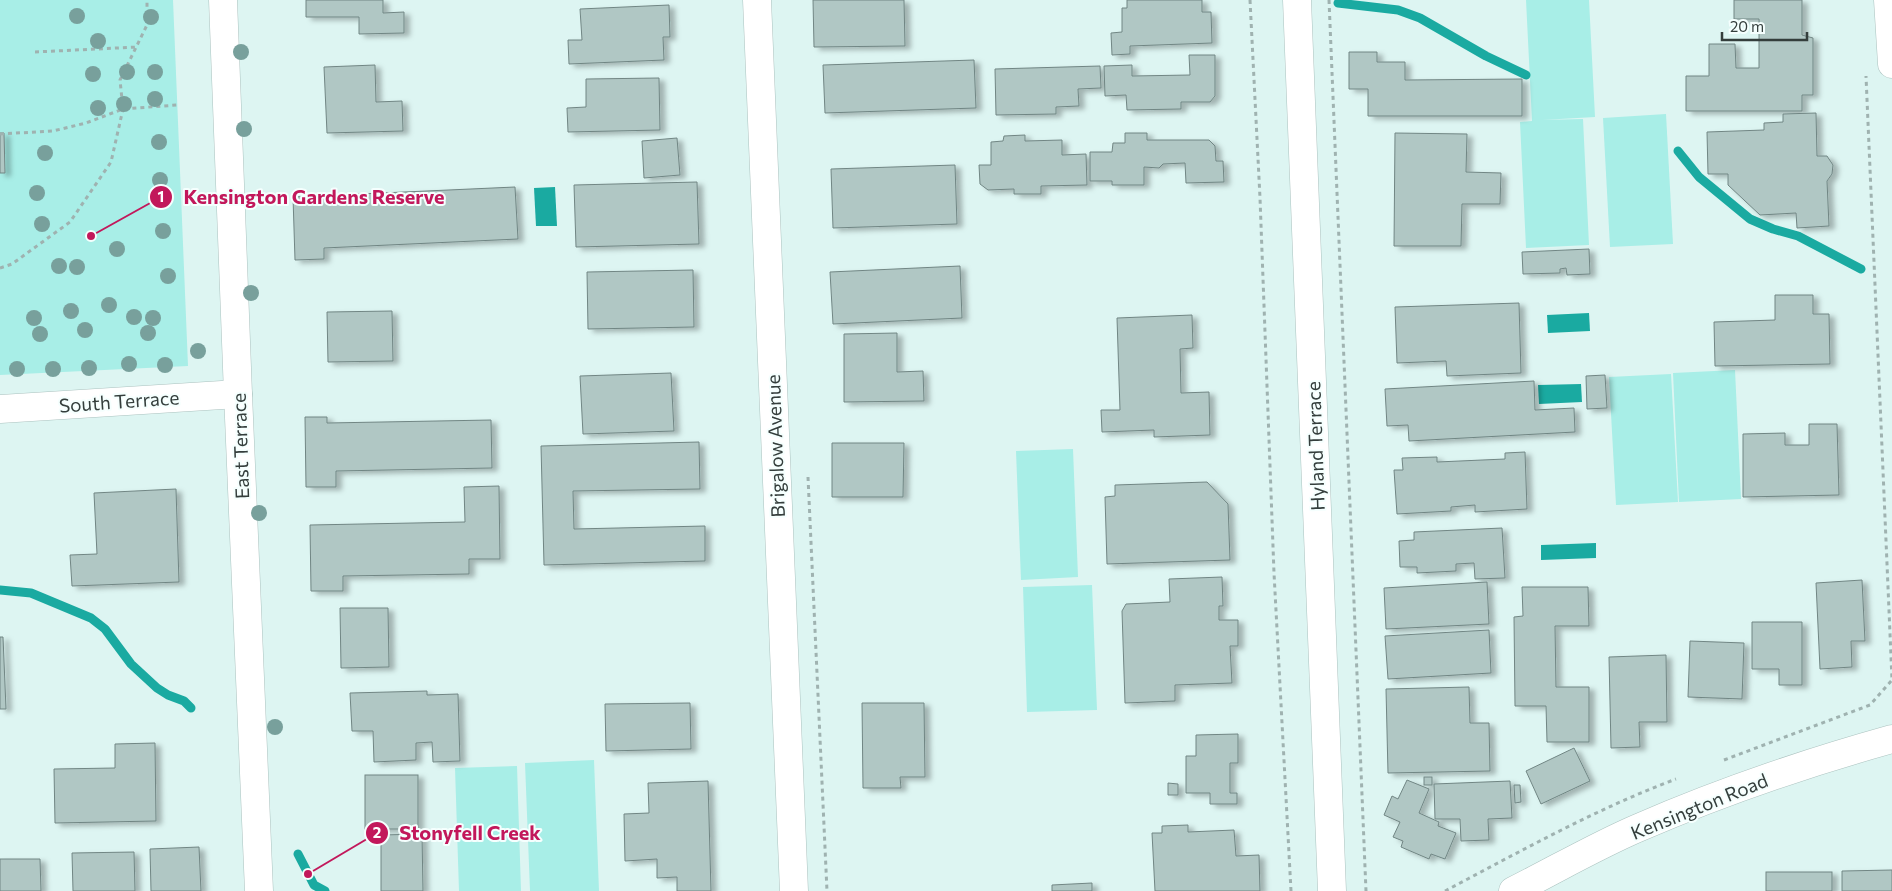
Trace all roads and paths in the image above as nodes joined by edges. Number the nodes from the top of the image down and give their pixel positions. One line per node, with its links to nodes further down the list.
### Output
1 (147, 0): 8 (path)
2 (223, 0): 16 (street, East Terrace)
3 (756, 0): 23 (street, Brigalow Avenue)
4 (1250, 0): 25 (path)
5 (1297, 0): 26 (street, Hyland Terrace)
6 (1329, 0): 27 (path)
7 (1888, 0): 10 (street)
8 (138, 46): 9 (path); 13 (path)
9 (35, 52)
10 (1892, 64)
11 (1865, 69): 20 (path)
12 (177, 105): 13 (path)
13 (122, 109): 14 (path); 15 (path)
14 (0, 134)
15 (0, 268)
16 (238, 394): 17 (street, South Terrace); 22 (street, East Terrace)
17 (0, 409)
18 (807, 470): 24 (path)
19 (1892, 740): 29 (street, Kensington Road)
20 (1723, 761)
21 (1677, 778): 28 (path)
22 (259, 891)
23 (794, 891)
24 (827, 891)
25 (1291, 891)
26 (1332, 891)
27 (1366, 891)
28 (1445, 891)
29 (1514, 891)

